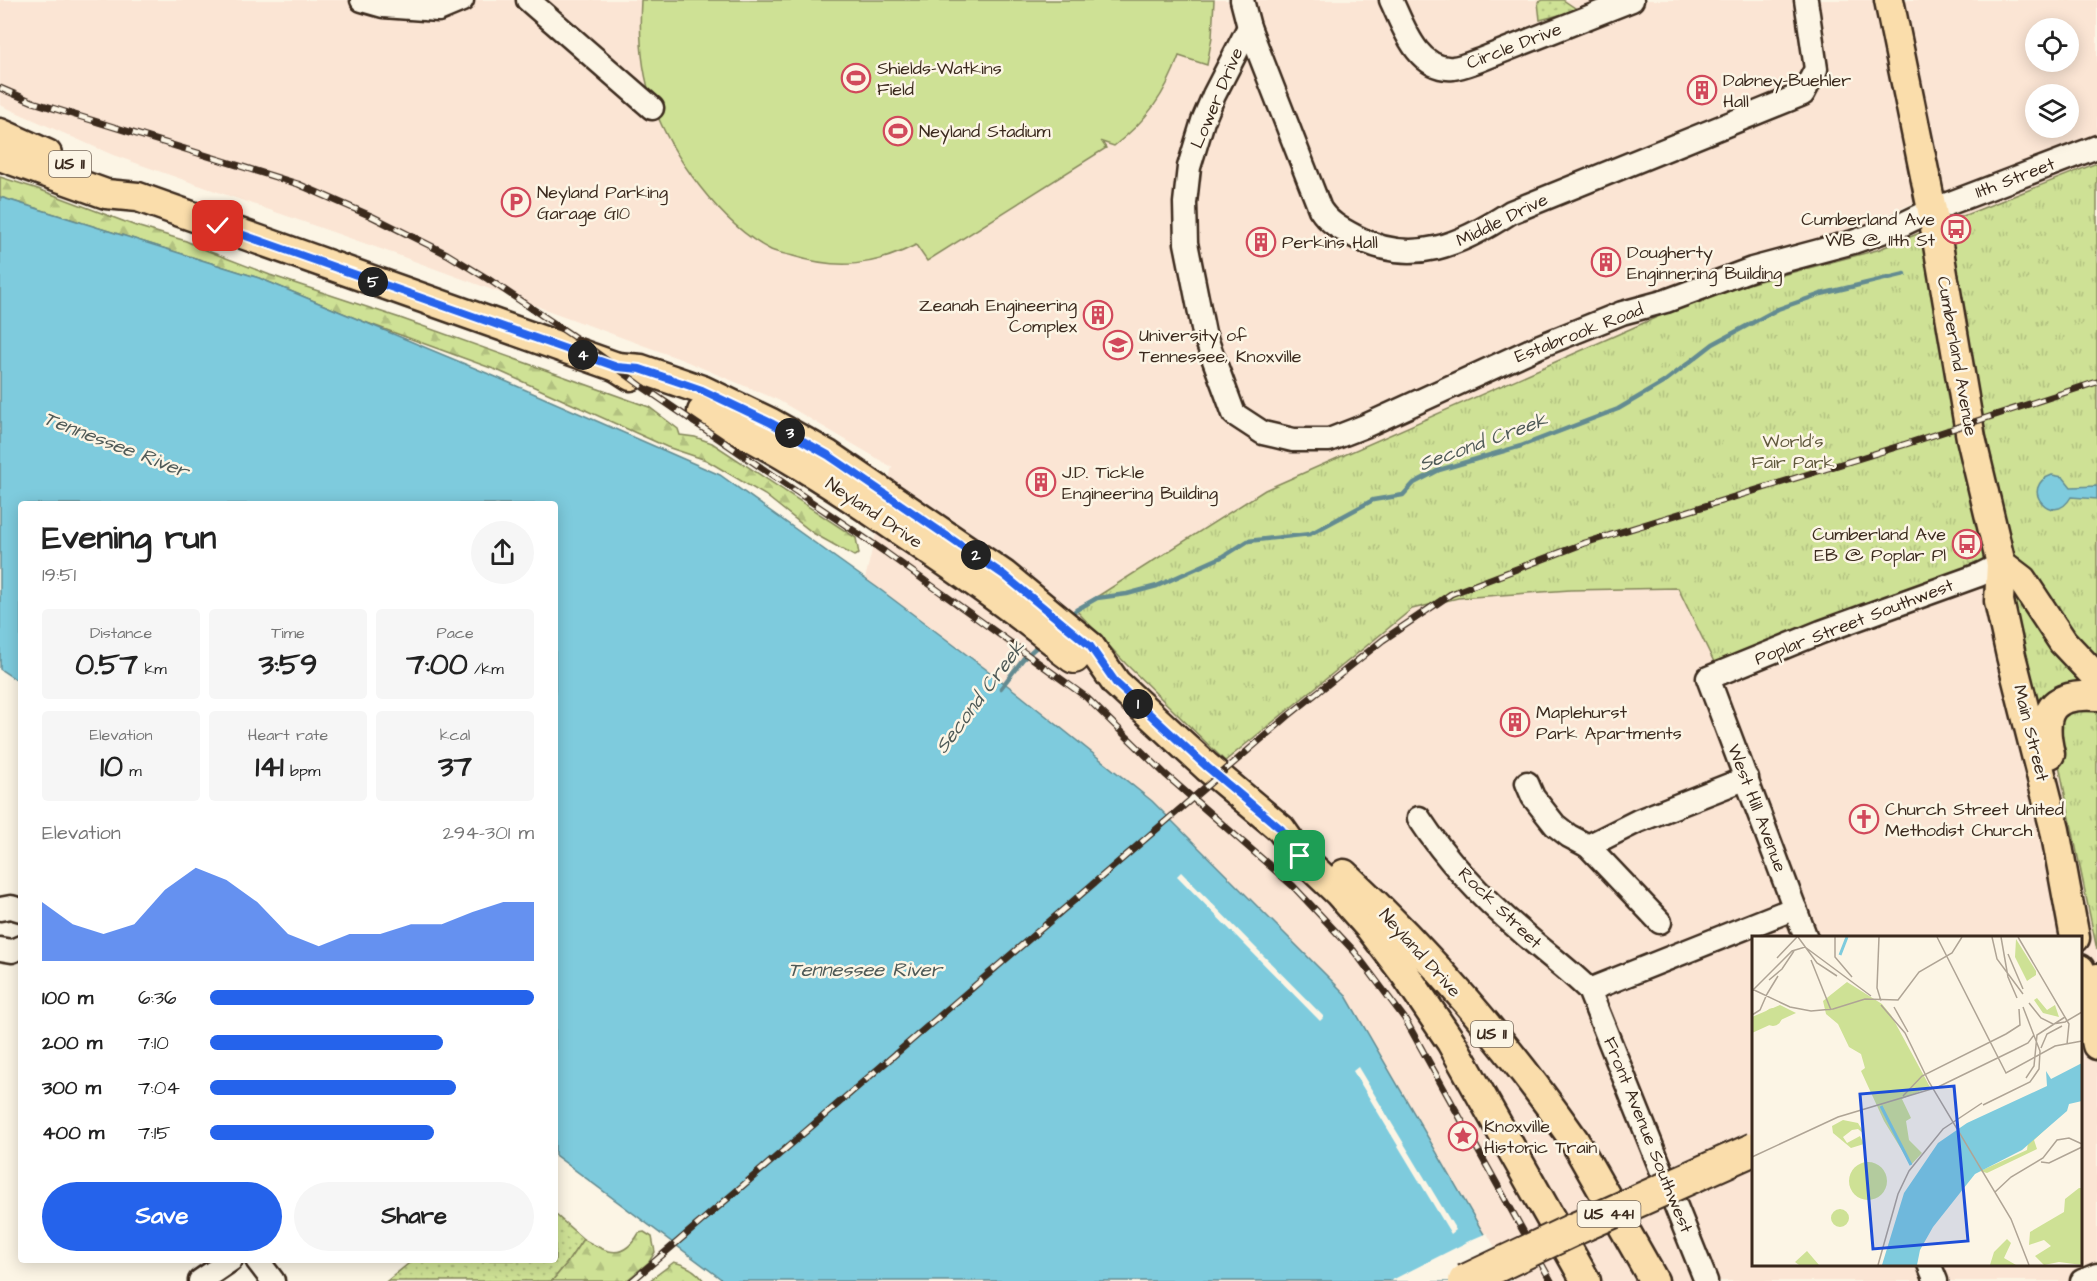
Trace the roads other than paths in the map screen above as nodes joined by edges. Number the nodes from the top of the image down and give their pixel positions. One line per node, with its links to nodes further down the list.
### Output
1 (362, 0): 2 (street)
2 (462, 0)
3 (528, 0): 10 (street)
4 (1242, 0): 9 (street, Middle Drive)
5 (1391, 0): 6 (street, Circle Drive)
6 (1632, 0)
7 (1806, 0): 9 (street, Middle Drive)
8 (1889, 0): 15 (main road, Cumberland Avenue)
9 (1249, 27): 16 (street, Lower Drive)
10 (652, 108)
11 (0, 133): 14 (main road, Neyland Drive / US 11)
12 (2097, 147): 15 (street, 11th Street)
13 (0, 156): 14 (main road, Neyland Drive / US 11)
14 (138, 197): 24 (main road, Neyland Drive / US 11)
15 (1932, 210): 16 (street, Estabrook Road); 17 (main road, Cumberland Avenue)
16 (1234, 414)
17 (2001, 564): 18 (street, Poplar Street Southwest); 19 (main road); 25 (main road, Main Street)
18 (1708, 678): 21 (street, West Hill Avenue)
19 (2097, 678)
20 (2097, 696): 25 (main road)
21 (1747, 778): 26 (street); 27 (street, West Hill Avenue)
22 (1527, 783): 26 (street)
23 (1419, 818): 34 (street, Rock Street)
24 (1281, 829): 36 (main road, Neyland Drive / US 11); 45 (main road, Neyland Drive / US 11)
25 (2055, 831): 32 (main road, Main Street)
26 (1588, 846): 30 (street)
27 (1795, 908): 31 (street, West Hill Avenue); 34 (street)
28 (0, 909): 29 (street)
29 (18, 909)
30 (1660, 922)
31 (1805, 936)
32 (2075, 936)
33 (2086, 981): 35 (main road)
34 (1589, 990): 48 (street, Front Avenue Southwest)
35 (2092, 1029)
36 (1574, 1140): 46 (main road, Neyland Drive / US 11); 47 (main road)
37 (1752, 1150): 44 (highway, US 441, bridge)
38 (227, 1263): 42 (street)
39 (259, 1263): 43 (street)
40 (1930, 1266): 49 (street)
41 (2097, 1275): 50 (street)
42 (200, 1281)
43 (273, 1281)
44 (1465, 1281)
45 (1586, 1281)
46 (1654, 1281)
47 (1670, 1281)
48 (1706, 1281)
49 (1936, 1281)
50 (2082, 1281)

